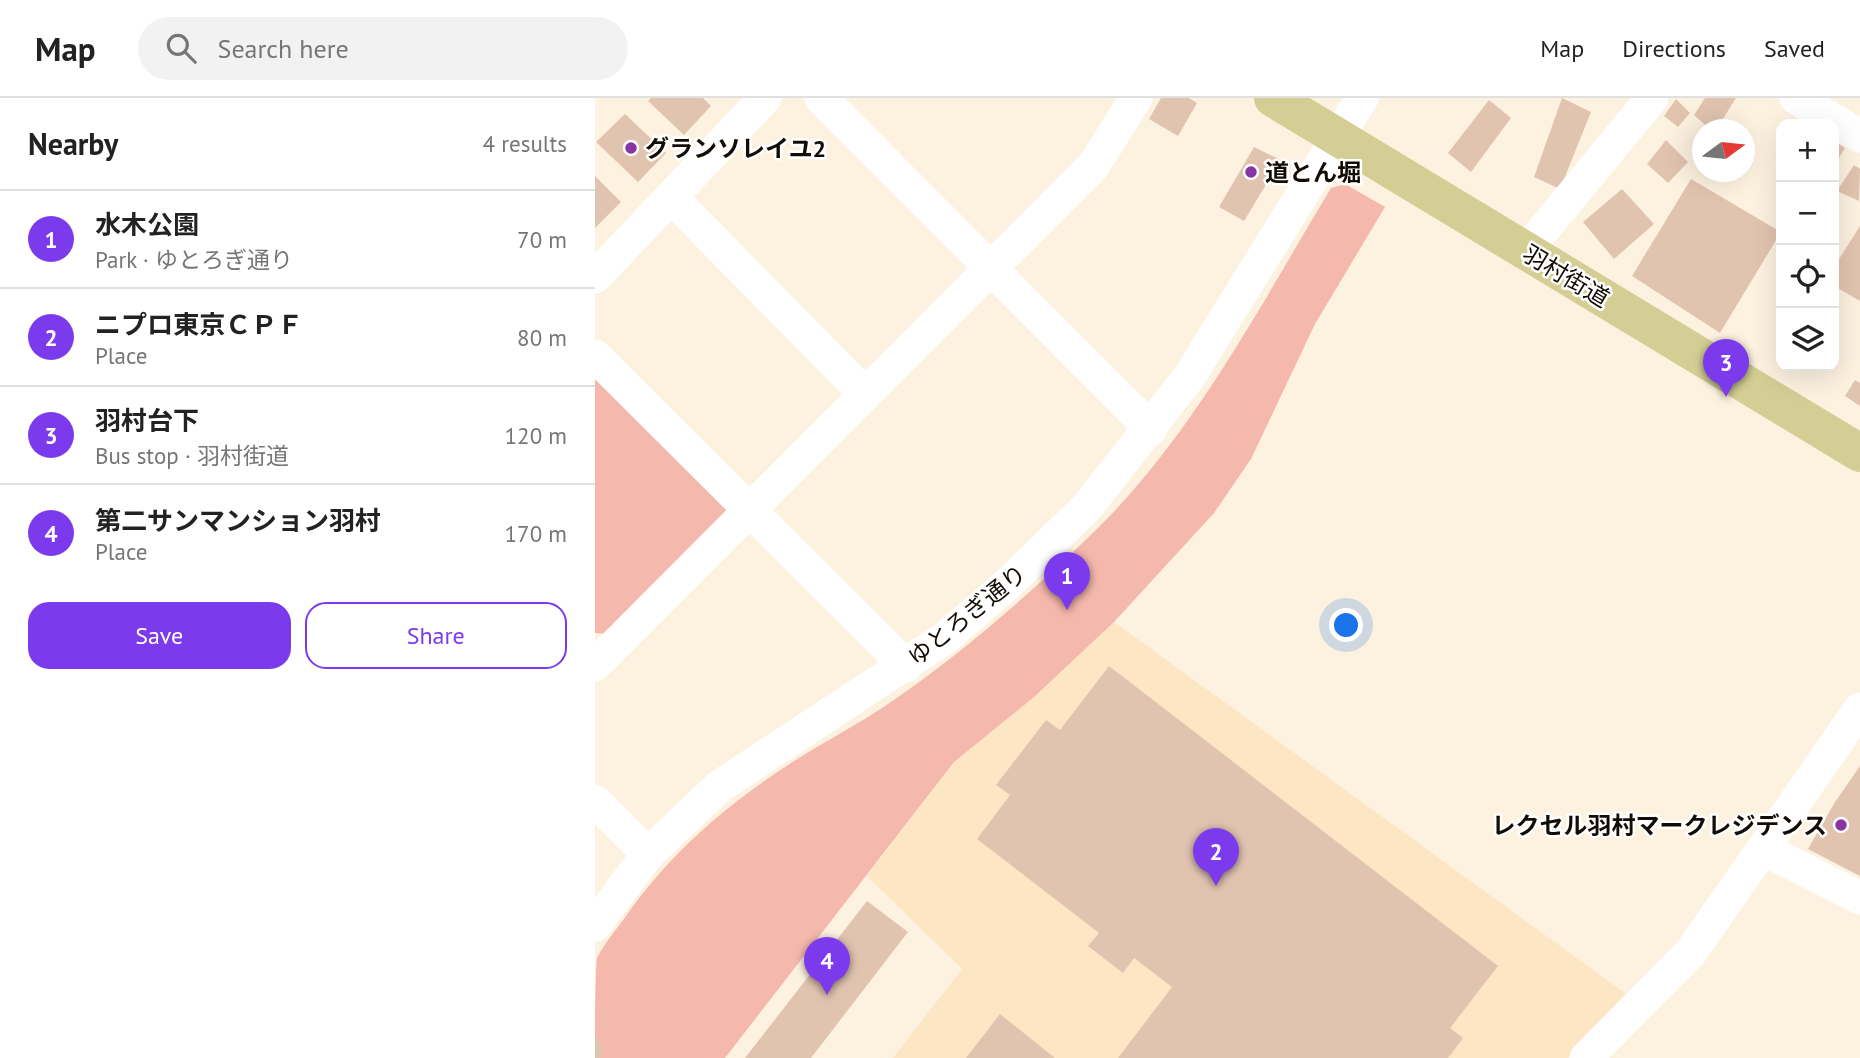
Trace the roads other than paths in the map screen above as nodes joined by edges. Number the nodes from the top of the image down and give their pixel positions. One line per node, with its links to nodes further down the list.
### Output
1 (765, 98): 10 (street)
2 (821, 98): 12 (street)
3 (1136, 98): 12 (street)
4 (1273, 98): 8 (main road, 羽村街道)
5 (1362, 98): 8 (street, ゆとろぎ通り)
6 (1652, 98): 11 (street)
7 (1796, 98): 9 (street)
8 (1337, 136): 11 (main road, 羽村街道); 16 (street, ゆとろぎ通り)
9 (1860, 136)
10 (671, 197): 13 (street); 15 (street)
11 (1525, 251): 17 (main road, 羽村街道)
12 (990, 268): 15 (street); 16 (street)
13 (595, 277)
14 (595, 356): 18 (street)
15 (865, 394): 18 (street)
16 (1151, 429): 20 (street, ゆとろぎ通り)
17 (1860, 453)
18 (750, 509): 19 (street); 20 (street)
19 (599, 654)
20 (906, 666): 24 (street, ゆとろぎ通り)
21 (1860, 709): 23 (street)
22 (595, 801): 24 (street)
23 (1763, 849): 25 (street); 27 (street)
24 (648, 854): 26 (street, ゆとろぎ通り)
25 (1860, 898)
26 (595, 925)
27 (1586, 1058)

